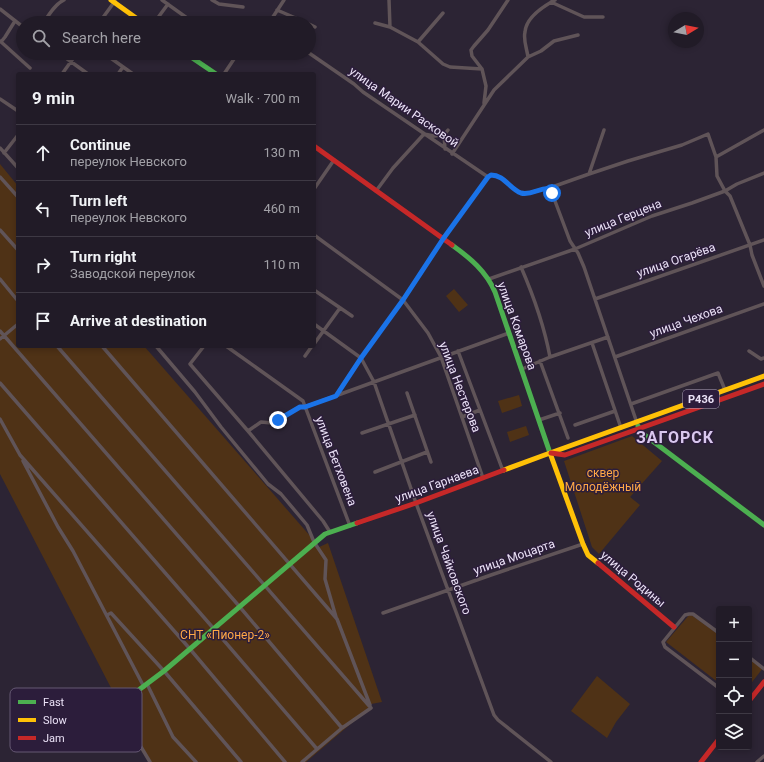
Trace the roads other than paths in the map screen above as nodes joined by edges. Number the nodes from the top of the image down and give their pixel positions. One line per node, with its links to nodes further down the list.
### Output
1 (64, 0): 14 (street)
2 (162, 0): 9 (street)
3 (212, 0): 10 (street)
4 (284, 0): 12 (street)
5 (389, 0): 24 (street)
6 (508, 0): 39 (street)
7 (113, 1): 15 (street); 16 (street)
8 (553, 1): 21 (street); 29 (street)
9 (168, 4): 17 (street); 18 (street)
10 (243, 7)
11 (0, 9): 22 (street)
12 (277, 10): 19 (street); 20 (street)
13 (442, 14): 27 (street)
14 (49, 16)
15 (103, 16)
16 (133, 16)
17 (159, 16)
18 (184, 16)
19 (273, 16)
20 (290, 16)
21 (603, 17)
22 (15, 21): 26 (street)
23 (375, 23): 24 (street)
24 (390, 27): 27 (street)
25 (578, 35): 29 (street)
26 (0, 42): 28 (street)
27 (418, 42): 39 (street)
28 (16, 56)
29 (528, 57): 47 (street)
30 (316, 58): 52 (street, улица Марии Расковой)
31 (21, 60): 38 (street)
32 (68, 60): 36 (street)
33 (113, 60): 37 (street)
34 (195, 60): 44 (street)
35 (233, 60): 45 (street)
36 (71, 62): 40 (street); 41 (street)
37 (123, 67): 42 (street); 43 (street)
38 (30, 68)
39 (482, 69): 47 (street)
40 (64, 72)
41 (85, 72)
42 (119, 72)
43 (130, 72)
44 (213, 72)
45 (225, 72)
46 (0, 99): 48 (street)
47 (484, 106): 59 (street)
48 (16, 110)
49 (448, 130): 53 (street)
50 (604, 130): 64 (street)
51 (764, 130): 60 (street)
52 (424, 134): 53 (street); 57 (street, улица Марии Расковой); 70 (street)
53 (444, 135): 57 (street)
54 (16, 138): 58 (street)
55 (316, 147): 61 (street, улица Комарова)
56 (0, 148): 58 (street)
57 (445, 150): 59 (street, улица Марии Расковой)
58 (4, 153): 62 (street)
59 (452, 154): 66 (street, улица Марии Расковой)
60 (716, 157): 64 (street, улица Марии Расковой); 69 (street)
61 (334, 160): 67 (street); 70 (street, улица Комарова)
62 (16, 166)
63 (764, 173): 69 (street, улица Герцена)
64 (589, 174): 68 (street, улица Марии Расковой)
65 (0, 177): 71 (street)
66 (488, 177): 68 (street, улица Марии Расковой); 74 (street)
67 (316, 186)
68 (552, 189): 78 (street)
69 (725, 190): 76 (street); 78 (street, улица Герцена)
70 (376, 191): 74 (street, улица Комарова)
71 (16, 195)
72 (0, 230): 77 (street)
73 (316, 236): 86 (street, улица Нестерова)
74 (443, 239): 80 (street, улица Комарова); 86 (street)
75 (764, 240): 76 (street, улица Огарёва)
76 (750, 245): 82 (street); 85 (street, улица Огарёва)
77 (16, 248)
78 (575, 249): 79 (street, улица Герцена); 85 (street)
79 (521, 267): 80 (street, улица Герцена); 110 (street)
80 (489, 279): 94 (street, улица Комарова)
81 (0, 280): 84 (street)
82 (764, 286)
83 (316, 291): 88 (street)
84 (16, 299)
85 (595, 299): 96 (street)
86 (403, 300): 109 (street, улица Нестерова); 112 (street)
87 (764, 304): 111 (street, улица Чехова)
88 (340, 308): 89 (street); 92 (street)
89 (352, 316)
90 (316, 325): 92 (street, улица Чайковского)
91 (16, 326): 95 (street)
92 (323, 330): 98 (street); 112 (street, улица Чайковского)
93 (0, 331): 95 (street)
94 (509, 333): 106 (street); 115 (street, улица Комарова)
95 (4, 336): 97 (street); 156 (street)
96 (608, 338): 99 (street); 111 (street)
97 (0, 339)
98 (316, 340)
99 (592, 343): 110 (street); 126 (street)
100 (59, 348): 154 (street)
101 (104, 348): 153 (street)
102 (158, 348): 151 (street)
103 (202, 348): 136 (street)
104 (229, 348): 124 (street, улица Бетховена)
105 (311, 348): 108 (street)
106 (458, 351): 109 (street); 125 (street)
107 (749, 351): 113 (street)
108 (305, 356)
109 (441, 357): 117 (street); 129 (street, улица Нестерова)
110 (550, 357): 114 (street)
111 (615, 357): 123 (street)
112 (361, 358): 117 (street, улица Чайковского); 122 (street)
113 (764, 358)
114 (540, 361): 115 (street); 127 (street)
115 (522, 369): 131 (street, улица Комарова)
116 (764, 376): 120 (street, улица Гарнаева / P436)
117 (374, 382): 122 (street); 132 (street, улица Чайковского)
118 (0, 383): 161 (street)
119 (764, 384): 134 (street, улица Гарнаева)
120 (725, 390): 123 (street); 134 (street, улица Гарнаева / P436)
121 (407, 393): 128 (street)
122 (336, 396): 124 (street)
123 (631, 404): 134 (street)
124 (305, 407): 136 (street); 149 (street, улица Бетховена)
125 (480, 410): 129 (street); 144 (street)
126 (615, 411): 133 (street); 135 (street)
127 (560, 413): 131 (street); 138 (street)
128 (415, 415): 132 (street); 139 (street)
129 (462, 417): 146 (street, улица Нестерова)
130 (0, 419): 141 (street)
131 (539, 420): 140 (street, улица Комарова)
132 (389, 424): 137 (street); 142 (street, улица Чайковского)
133 (575, 425)
134 (638, 425): 135 (street, улица Гарнаева / P436); 140 (street, улица Гарнаева); 148 (street)
135 (621, 428): 140 (street, улица Гарнаева / P436)
136 (248, 431): 150 (street)
137 (362, 433)
138 (568, 438)
139 (427, 452): 142 (street); 143 (street)
140 (550, 453): 144 (street, улица Гарнаева); 152 (street, улица Родины)
141 (20, 455): 158 (street); 163 (street)
142 (402, 462): 145 (street); 147 (street, улица Чайковского)
143 (431, 462)
144 (503, 471): 146 (street, улица Гарнаева)
145 (375, 472)
146 (483, 478): 147 (street, улица Гарнаева)
147 (416, 503): 149 (street, улица Гарнаева); 155 (street, улица Чайковского)
148 (764, 525)
149 (350, 526): 150 (street, улица Гарнаева)
150 (330, 532): 151 (street, улица Гарнаева)
151 (314, 542): 153 (street, улица Гарнаева); 159 (street)
152 (582, 544): 155 (street, улица Моцарта); 160 (street, улица Родины)
153 (290, 563): 154 (street, улица Гарнаева); 159 (street)
154 (265, 585): 156 (street, улица Гарнаева); 172 (street)
155 (448, 591): 157 (street, улица Моцарта); 183 (street, улица Чайковского)
156 (239, 606): 161 (street, улица Гарнаева); 173 (street)
157 (383, 613)
158 (106, 615): 166 (street); 168 (street)
159 (337, 619): 172 (street)
160 (674, 627): 162 (street); 169 (street)
161 (214, 629): 163 (street, улица Гарнаева); 176 (street)
162 (716, 631)
163 (190, 649): 166 (street, улица Гарнаева); 181 (street)
164 (752, 659): 165 (street)
165 (764, 669)
166 (164, 671): 168 (street, улица Гарнаева); 180 (street)
167 (764, 682): 171 (street)
168 (146, 686): 170 (street, улица Гарнаева); 179 (street)
169 (716, 686)
170 (142, 689)
171 (752, 697)
172 (371, 708): 173 (street)
173 (342, 728): 176 (street)
174 (716, 743): 184 (street)
175 (142, 749): 178 (street)
176 (317, 749): 182 (street)
177 (764, 756): 185 (street)
178 (150, 762)
179 (196, 762)
180 (241, 762)
181 (285, 762)
182 (302, 762)
183 (552, 762)
184 (701, 762)
185 (757, 762)

